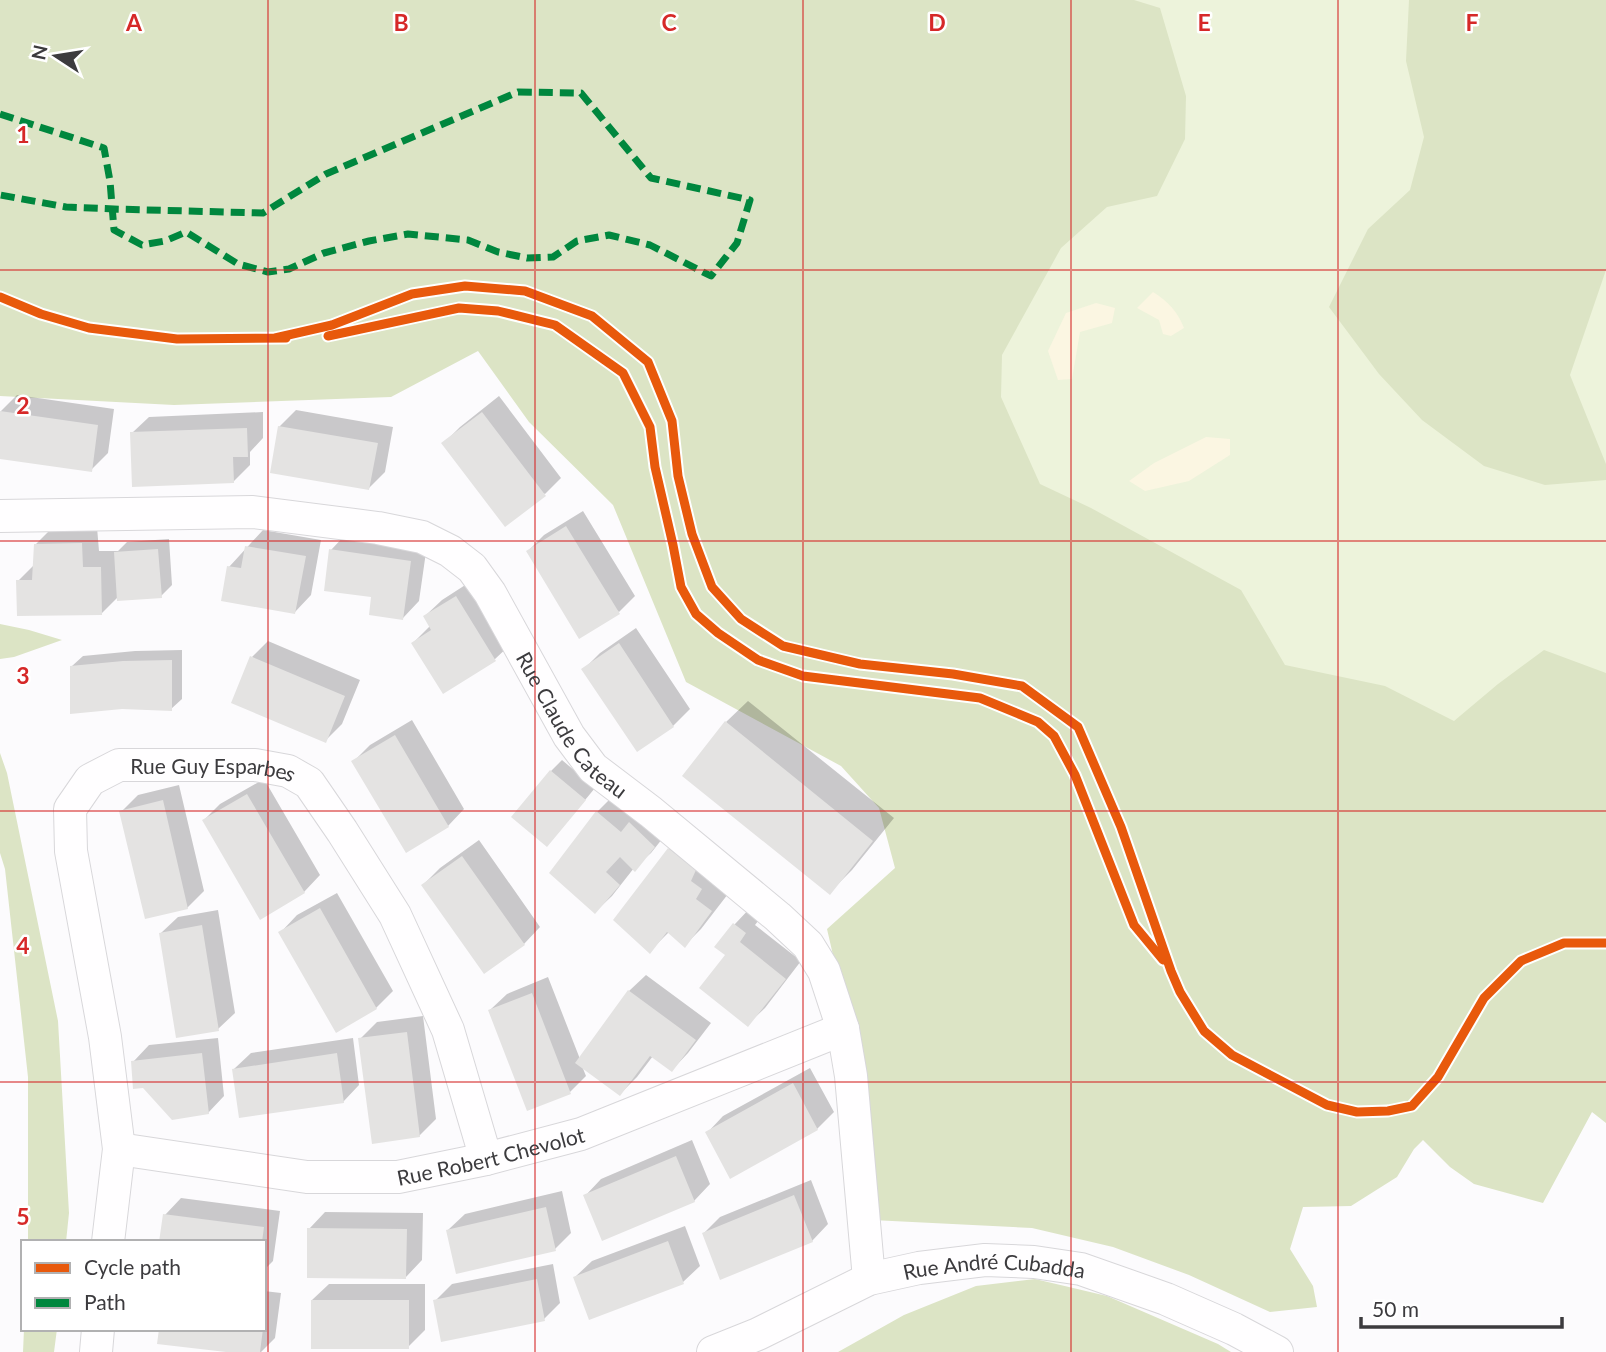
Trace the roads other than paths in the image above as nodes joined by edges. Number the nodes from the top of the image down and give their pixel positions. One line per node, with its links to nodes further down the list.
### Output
1 (0, 516): 2 (street, Rue Claude Cateau)
2 (843, 1029): 4 (street, Rue Robert Chevolot); 6 (street, Rue Claude Cateau)
3 (119, 1149): 4 (street, Rue Robert Chevolot); 4 (street, Rue Guy Esparbes); 5 (street, Rue Guy Esparbes)
4 (486, 1159)
5 (108, 1240)
6 (869, 1279): 9 (street, Rue André Cubadda); 10 (street, Rue André Cubadda)
7 (98, 1331): 8 (street)
8 (96, 1352)
9 (713, 1352)
10 (1277, 1352)

